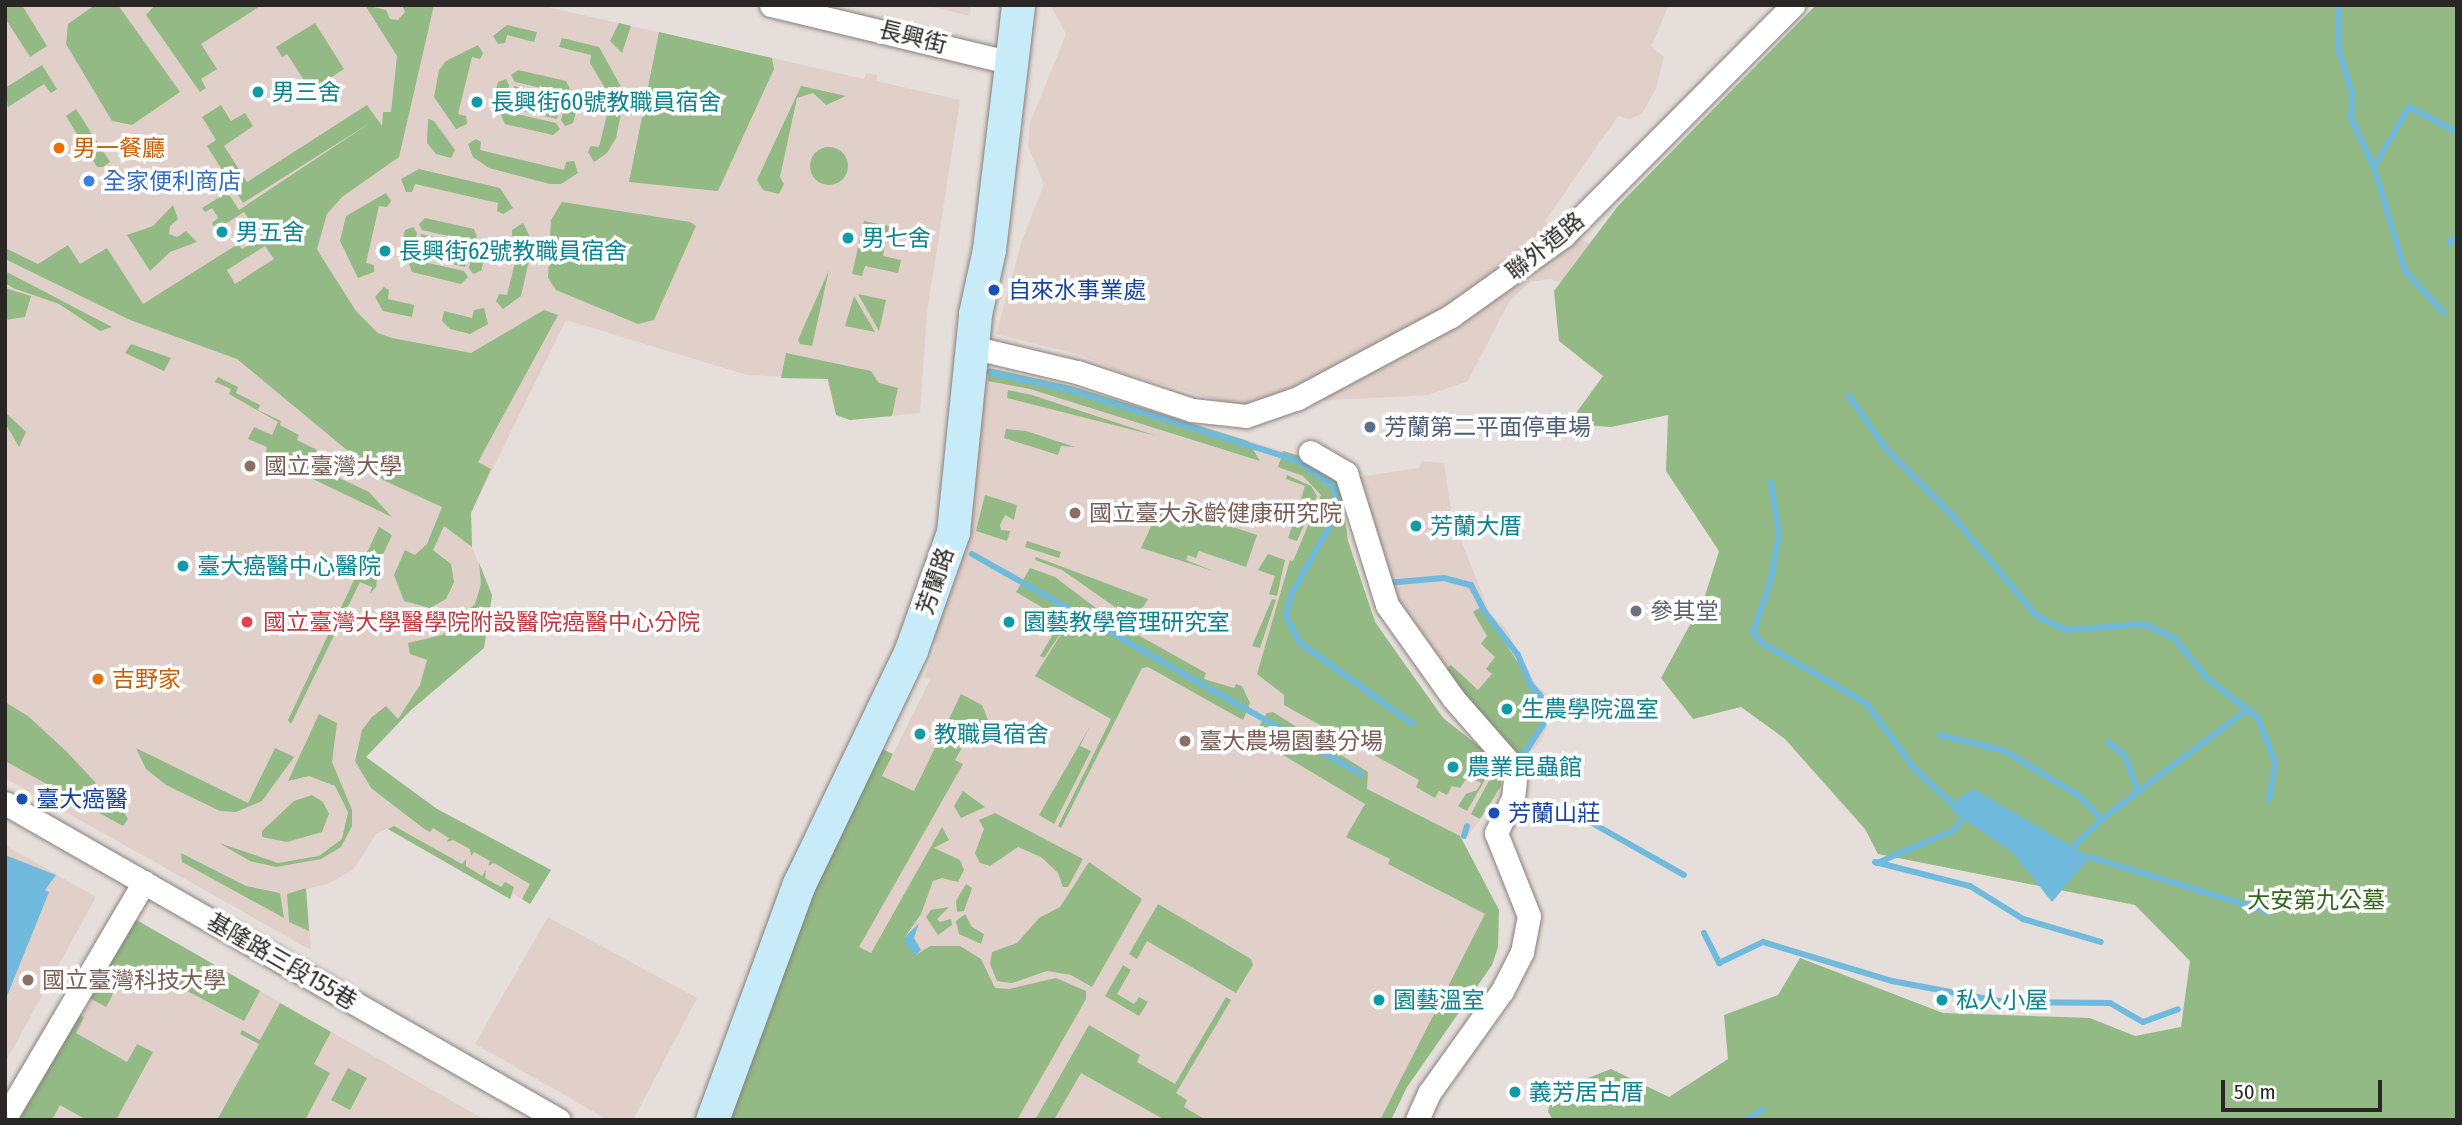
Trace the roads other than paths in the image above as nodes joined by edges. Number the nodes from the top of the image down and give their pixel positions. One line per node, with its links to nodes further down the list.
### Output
1 (771, 5): 4 (street, 長興街)
2 (1018, 5): 4 (street, 芳蘭路)
3 (1793, 5): 5 (street, 聯外道路)
4 (1013, 63): 5 (street, 芳蘭路)
5 (971, 347): 11 (street, 芳蘭路)
6 (1310, 452): 12 (street)
7 (5, 803): 8 (street, 基隆路三段155巷)
8 (144, 883): 9 (street); 10 (street, 基隆路三段155巷)
9 (5, 1118)
10 (558, 1120)
11 (712, 1120)
12 (1417, 1120)

